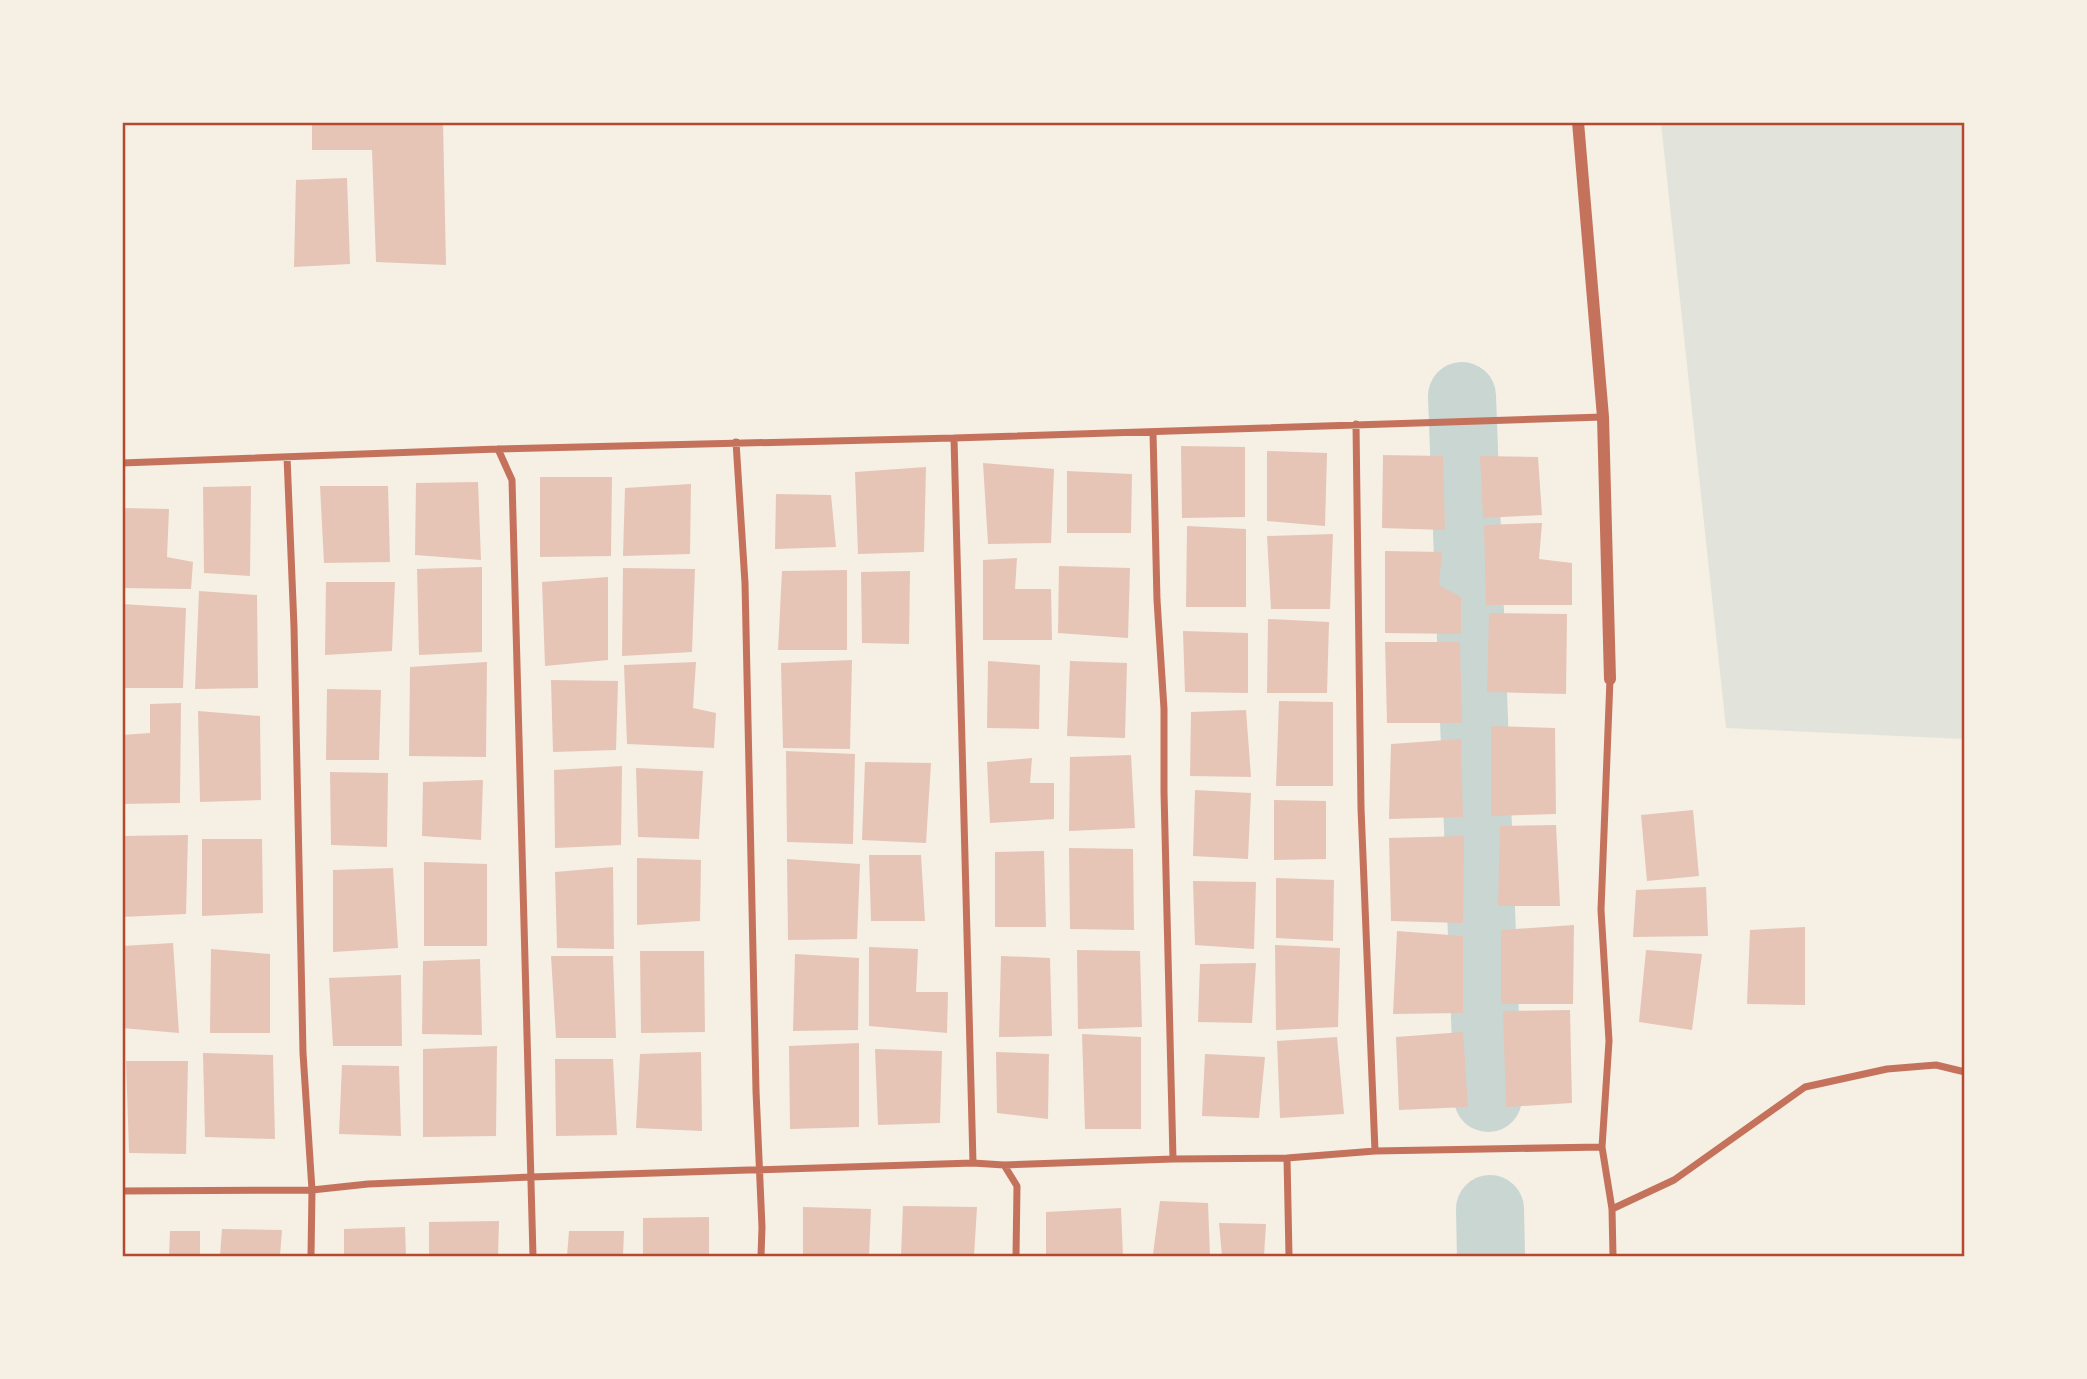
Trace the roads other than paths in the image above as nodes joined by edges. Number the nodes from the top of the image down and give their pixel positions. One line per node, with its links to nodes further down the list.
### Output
1 (1578, 122): 2 (street)
2 (1603, 417): 3 (street); 10 (street)
3 (1356, 424): 4 (street); 13 (street)
4 (1153, 432): 5 (street); 15 (street)
5 (954, 438): 6 (street); 16 (street)
6 (736, 442): 7 (street); 18 (street)
7 (498, 449): 8 (street); 19 (street)
8 (287, 457): 9 (street); 20 (street)
9 (122, 463)
10 (1610, 679): 12 (street)
11 (1965, 1072): 22 (street)
12 (1602, 1147): 13 (street); 22 (street)
13 (1375, 1151): 14 (street)
14 (1287, 1158): 15 (street); 27 (street)
15 (1173, 1159): 17 (street)
16 (973, 1163): 17 (street); 18 (street)
17 (1004, 1165): 26 (street)
18 (759, 1169): 19 (street); 25 (street)
19 (531, 1177): 20 (street); 24 (street)
20 (312, 1189): 21 (street); 23 (street)
21 (122, 1191)
22 (1612, 1209): 28 (street)
23 (311, 1256)
24 (533, 1256)
25 (761, 1256)
26 (1016, 1256)
27 (1289, 1256)
28 (1613, 1256)

